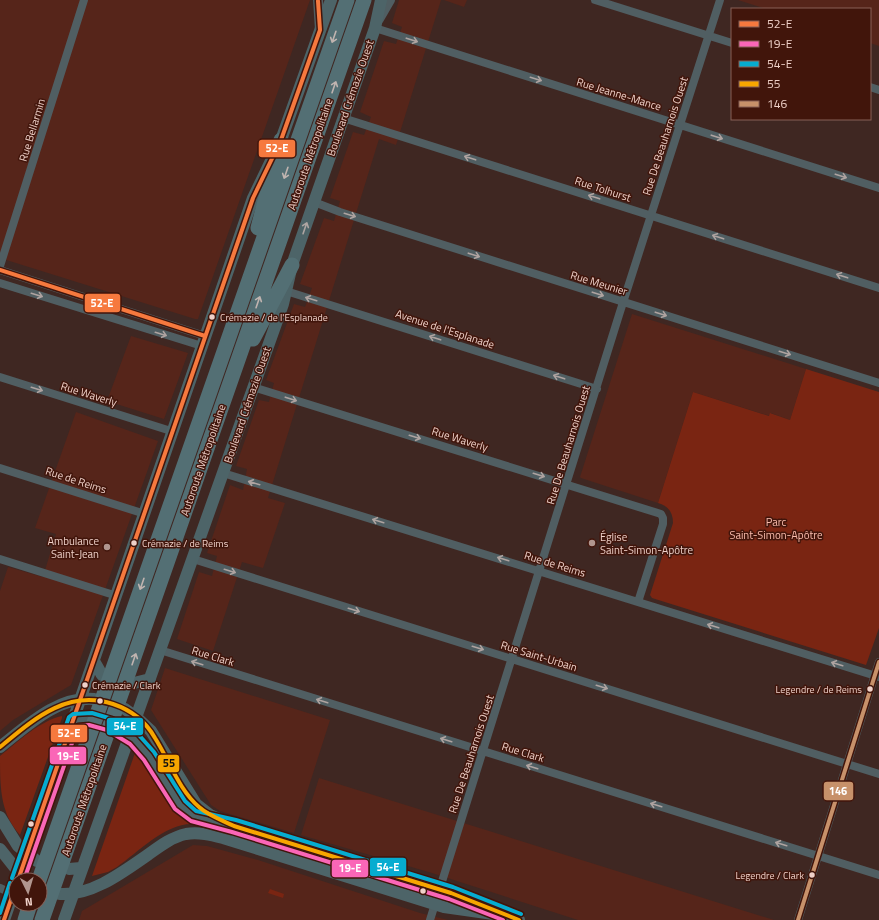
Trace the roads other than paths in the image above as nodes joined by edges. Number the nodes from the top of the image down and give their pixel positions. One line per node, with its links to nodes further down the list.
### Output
1 (84, 0): 21 (street, Rue Bellarmin)
2 (317, 0): 11 (street)
3 (331, 0): 11 (main road)
4 (347, 0): 27 (highway, Autoroute Métropolitaine, one-way to 27)
5 (364, 0): 33 (highway, Autoroute Métropolitaine, one-way to 5)
6 (381, 0): 10 (main road, Boulevard Crémazie Ouest)
7 (390, 0): 10 (street)
8 (595, 0): 12 (street)
9 (720, 0): 12 (street, Rue De Beauharnois Ouest)
10 (375, 28): 14 (main road, Boulevard Crémazie Ouest); 15 (street, Rue Jeanne-Mance, one-way to 15)
11 (320, 30): 16 (main road)
12 (709, 36): 13 (street); 15 (street, Rue De Beauharnois Ouest)
13 (731, 43)
14 (343, 118): 18 (main road, Boulevard Crémazie Ouest); 19 (street, Rue Tolhurst, one-way to 14)
15 (680, 125): 17 (street, Rue Jeanne-Mance, one-way to 17); 19 (street, Rue De Beauharnois Ouest)
16 (281, 140): 27 (highway); 28 (main road)
17 (879, 188)
18 (314, 202): 20 (main road, Boulevard Crémazie Ouest, one-way to 18); 26 (street, Rue Meunier, one-way to 26)
19 (652, 216): 24 (street, Rue Tolhurst, one-way to 19); 26 (street, Rue De Beauharnois Ouest)
20 (292, 265): 25 (main road, Boulevard Crémazie Ouest); 33 (highway)
21 (0, 266)
22 (0, 270): 28 (street)
23 (0, 283): 28 (street, one-way to 28)
24 (879, 288)
25 (286, 291): 31 (main road, Boulevard Crémazie Ouest); 32 (street, Avenue de l'Esplanade, one-way to 25)
26 (624, 302): 30 (street, Rue Meunier, one-way to 30); 32 (street, Rue De Beauharnois Ouest)
27 (229, 335): 71 (highway, Autoroute Métropolitaine, one-way to 71)
28 (203, 341): 34 (main road)
29 (0, 378): 34 (street, Rue Waverly, one-way to 34)
30 (879, 383)
31 (254, 387): 36 (main road, Boulevard Crémazie Ouest); 37 (street, Rue Waverly, one-way to 37)
32 (597, 389): 37 (street, Rue De Beauharnois Ouest)
33 (227, 392): 78 (highway, Autoroute Métropolitaine, one-way to 33)
34 (171, 431): 38 (main road)
35 (0, 468): 38 (street, Rue de Reims)
36 (223, 473): 40 (main road, Boulevard Crémazie Ouest); 41 (street, Rue de Reims, one-way to 36)
37 (567, 484): 41 (street, Rue De Beauharnois Ouest); 43 (street, Rue Waverly)
38 (145, 514): 42 (main road)
39 (0, 559): 42 (street)
40 (193, 559): 44 (main road, Boulevard Crémazie Ouest); 45 (street, Rue Saint-Urbain, one-way to 45)
41 (540, 571): 43 (street, Rue de Reims); 45 (street, Rue De Beauharnois Ouest)
42 (117, 596): 46 (main road)
43 (638, 602): 49 (street, Rue de Reims, one-way to 43)
44 (160, 650): 50 (main road, Boulevard Crémazie Ouest); 61 (street, Rue Clark, one-way to 44)
45 (512, 659): 61 (street, Rue De Beauharnois Ouest); 62 (street, Rue Saint-Urbain, one-way to 62)
46 (94, 661): 48 (main road); 52 (main road)
47 (879, 662): 49 (street)
48 (102, 675)
49 (877, 677): 62 (street)
50 (150, 679): 51 (main road); 55 (main road, Boulevard Crémazie Ouest)
51 (134, 683)
52 (81, 699): 53 (main road); 57 (main road); 60 (main road)
53 (94, 699)
54 (125, 709): 55 (main road)
55 (136, 717): 59 (main road, Boulevard Crémazie Ouest); 65 (main road)
56 (87, 718): 57 (main road)
57 (74, 720): 68 (main road)
58 (118, 728): 59 (main road)
59 (129, 736): 65 (main road); 74 (main road, Boulevard Crémazie Ouest)
60 (0, 747)
61 (483, 751): 67 (street, Rue Clark, one-way to 61); 75 (street, Rue De Beauharnois Ouest)
62 (847, 764): 63 (street, Rue Saint-Urbain); 67 (street)
63 (879, 774)
64 (0, 817): 68 (main road)
65 (234, 826): 75 (main road)
66 (0, 849): 69 (main road)
67 (818, 856): 72 (street, Rue Clark); 82 (street)
68 (32, 857): 70 (main road)
69 (13, 872)
70 (24, 872)
71 (42, 872)
72 (879, 875)
73 (60, 894): 74 (main road)
74 (73, 894): 75 (main road); 79 (main road, Boulevard Crémazie Ouest)
75 (437, 897): 80 (street, Rue De Beauharnois Ouest); 81 (main road)
76 (8, 910): 77 (main road)
77 (4, 920)
78 (42, 920)
79 (64, 920)
80 (430, 920)
81 (519, 920)
82 (798, 920)

